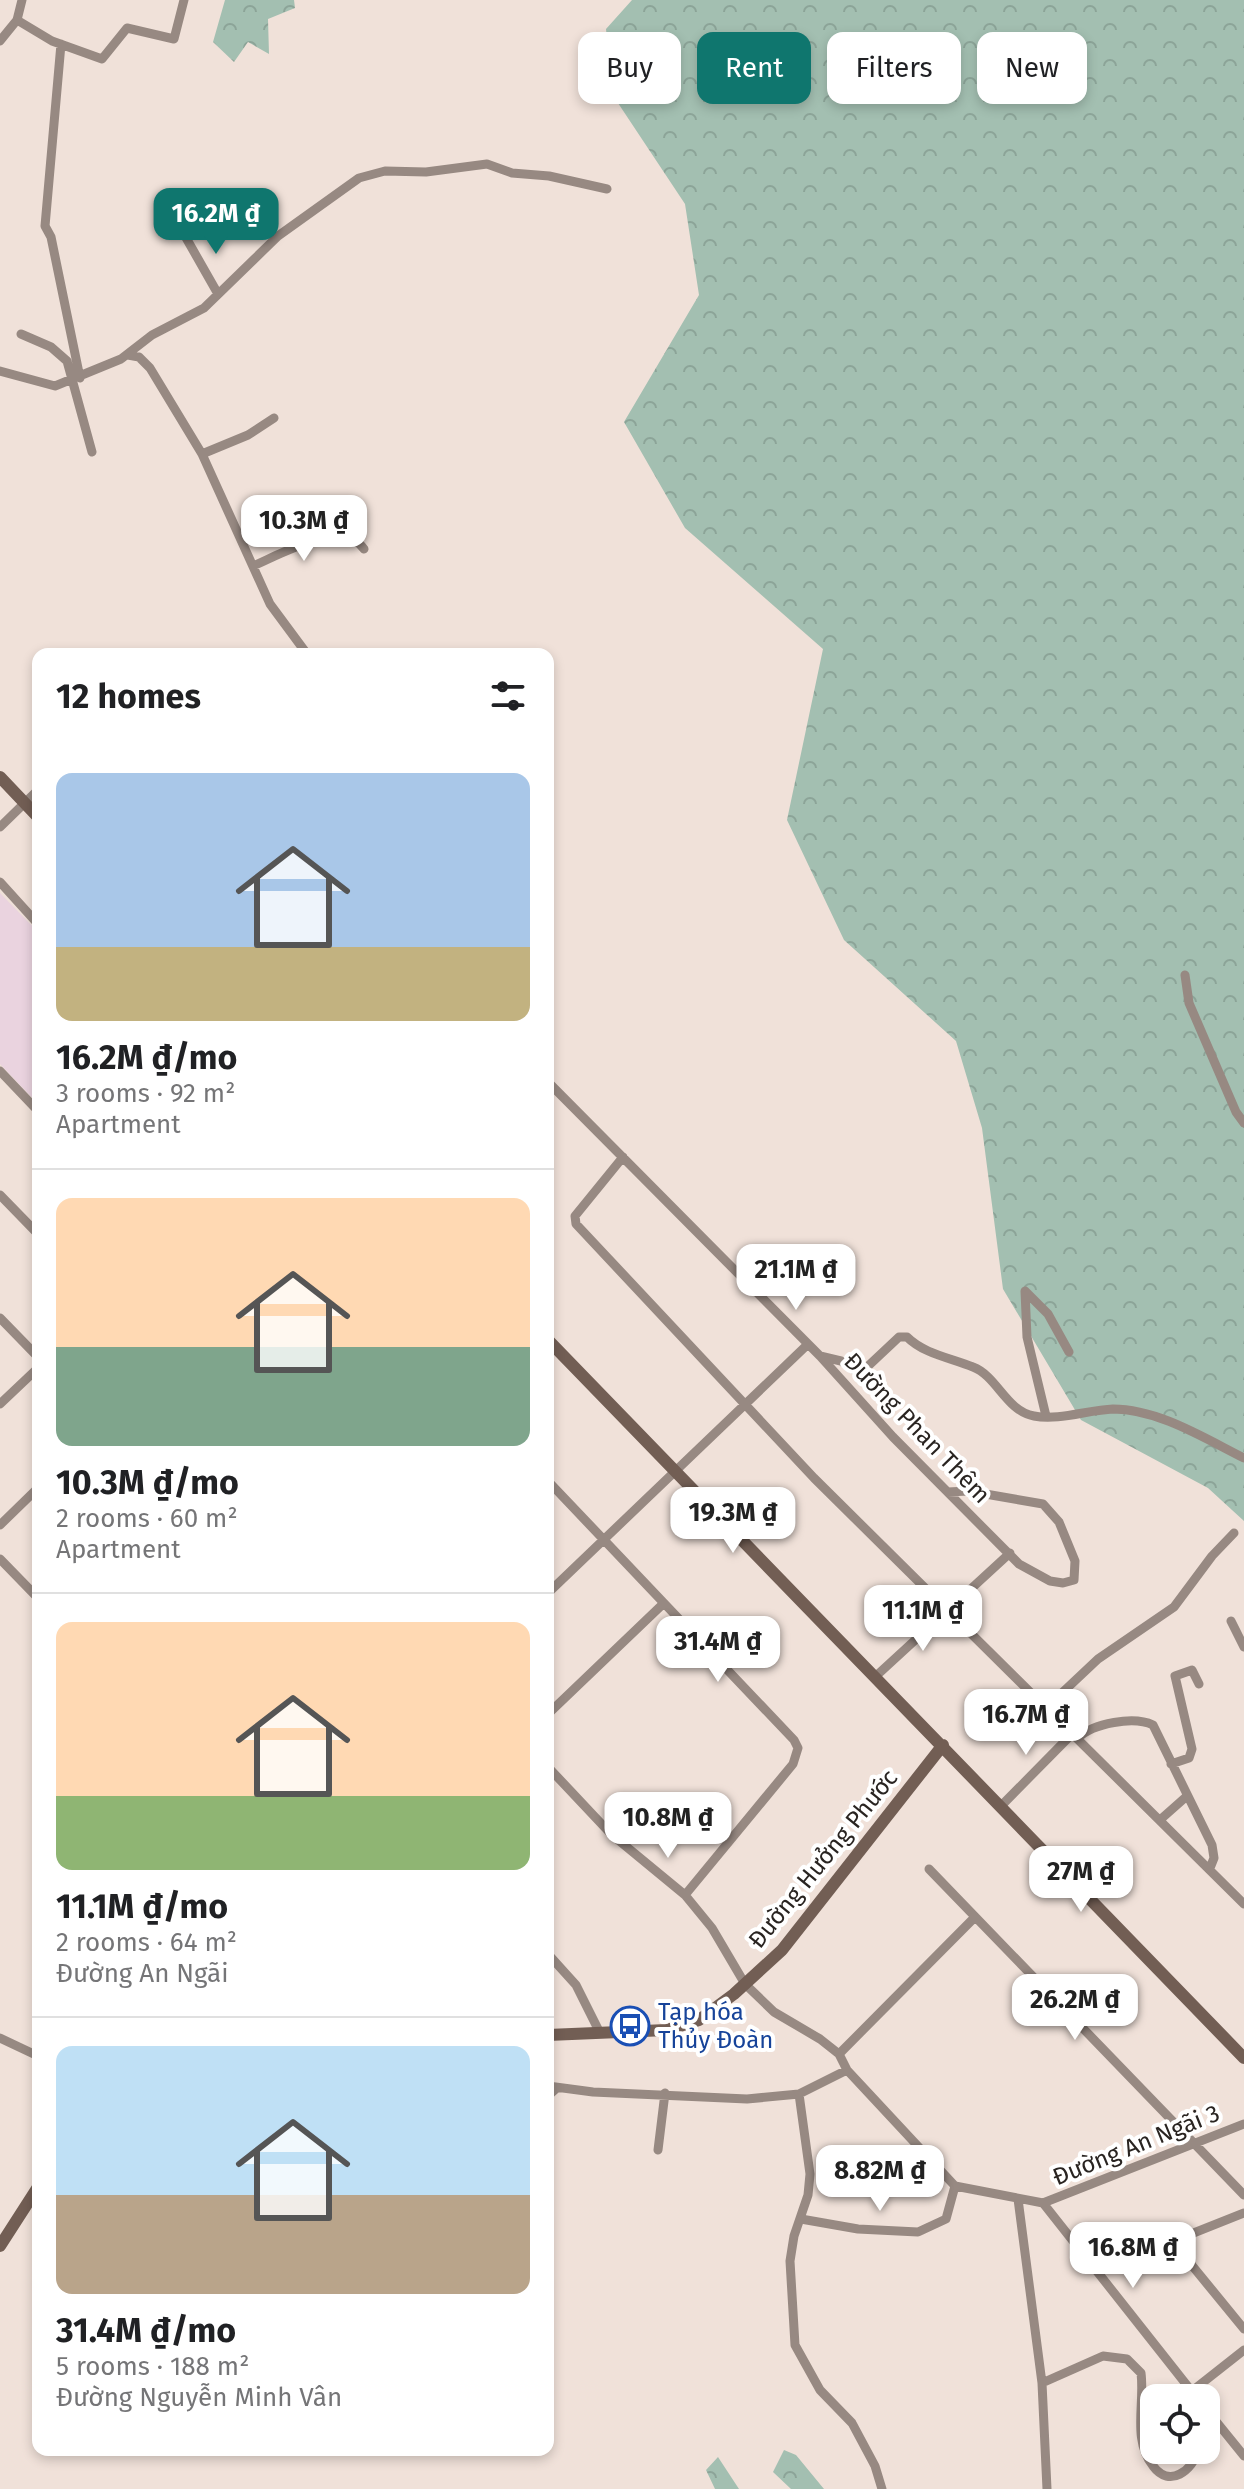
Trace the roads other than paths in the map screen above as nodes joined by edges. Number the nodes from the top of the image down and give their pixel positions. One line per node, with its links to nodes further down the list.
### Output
1 (22, 0): 3 (street)
2 (184, 0): 5 (street)
3 (17, 20): 4 (street); 5 (street)
4 (0, 41)
5 (61, 44): 12 (street)
6 (607, 189): 8 (street)
7 (185, 236): 8 (street)
8 (218, 294): 10 (street)
9 (21, 334): 12 (street)
10 (128, 355): 12 (street); 15 (street)
11 (0, 371): 12 (street)
12 (77, 379): 14 (street)
13 (274, 418): 15 (street)
14 (92, 452)
15 (202, 454): 17 (street)
16 (364, 549): 17 (street)
17 (253, 566): 18 (street)
18 (303, 648)
19 (0, 777): 21 (main road)
20 (32, 796): 21 (street)
21 (25, 803): 22 (main road); 23 (street)
22 (32, 811)
23 (0, 827)
24 (0, 882): 25 (street)
25 (32, 917)
26 (1185, 975): 30 (street)
27 (0, 1071): 29 (street)
28 (554, 1088): 31 (street, Đường Phan Thêm)
29 (32, 1105)
30 (1244, 1123)
31 (623, 1157): 36 (street, Đường Phan Thêm); 41 (street)
32 (0, 1195): 33 (street)
33 (32, 1228)
34 (0, 1318): 37 (street)
35 (554, 1346): 45 (main road)
36 (806, 1346): 39 (street, Đường Phan Thêm); 41 (street)
37 (32, 1351)
38 (1069, 1352): 43 (street)
39 (820, 1356): 43 (street); 47 (street, Đường Phan Thêm)
40 (32, 1374): 42 (street)
41 (744, 1402): 45 (street); 57 (street)
42 (0, 1404)
43 (1046, 1416): 44 (street)
44 (1244, 1458)
45 (674, 1469): 51 (street); 60 (main road)
46 (554, 1487): 51 (street)
47 (948, 1492): 52 (street, Đường Phan Thêm); 52 (street, Đường Phan Thêm)
48 (32, 1494): 49 (street)
49 (0, 1525)
50 (1234, 1533): 62 (street)
51 (604, 1539): 54 (street); 56 (street)
52 (1010, 1553): 57 (street)
53 (0, 1559): 55 (street)
54 (554, 1587)
55 (32, 1592)
56 (664, 1603): 63 (street); 74 (street)
57 (948, 1607): 60 (street); 62 (street)
58 (1231, 1621): 59 (street)
59 (1244, 1647)
60 (876, 1676): 65 (main road)
61 (1199, 1684): 66 (street)
62 (1047, 1707): 64 (street)
63 (554, 1708)
64 (1076, 1735): 66 (street); 69 (street); 70 (street)
65 (943, 1745): 69 (main road); 78 (main road, Đường Hưởng Phước)
66 (1171, 1764): 68 (street)
67 (554, 1773): 74 (street)
68 (1187, 1796): 70 (street); 71 (street)
69 (1002, 1805): 84 (main road)
70 (1161, 1819): 71 (street)
71 (1210, 1868): 73 (street)
72 (929, 1869): 76 (street)
73 (1239, 1893): 75 (street)
74 (685, 1895): 78 (street)
75 (1244, 1904)
76 (974, 1918): 83 (street); 90 (street)
77 (554, 1961): 79 (street)
78 (745, 1984): 79 (main road, Đường Hưởng Phước); 83 (street)
79 (600, 2033): 80 (main road, Đường Hưởng Phước)
80 (554, 2035)
81 (0, 2038): 82 (street)
82 (32, 2053)
83 (839, 2054): 85 (street)
84 (1244, 2058)
85 (847, 2070): 88 (street); 92 (street)
86 (554, 2087): 87 (street)
87 (665, 2093): 88 (street); 91 (street)
88 (799, 2094): 98 (street)
89 (1244, 2124): 90 (street, Đường An Ngãi 3)
90 (1195, 2143): 93 (street); 96 (street, Đường An Ngãi 3)
91 (658, 2150)
92 (955, 2186): 95 (street, Đường An Ngãi 3); 98 (street)
93 (1244, 2195)
94 (32, 2196): 100 (main road)
95 (1018, 2199): 96 (street, Đường An Ngãi 3); 104 (street)
96 (1043, 2203): 101 (street)
97 (1244, 2213): 99 (street)
98 (801, 2219): 112 (street)
99 (1172, 2241): 101 (street); 102 (street)
100 (0, 2246)
101 (1098, 2271): 106 (street)
102 (1244, 2329)
103 (1244, 2350): 107 (street)
104 (1042, 2383): 105 (street); 113 (street)
105 (1141, 2384)
106 (1185, 2384)
107 (1206, 2384)
108 (1220, 2427): 109 (street)
109 (1244, 2456)
110 (1152, 2464): 111 (street)
111 (1193, 2464)
112 (882, 2489)
113 (1047, 2489)

